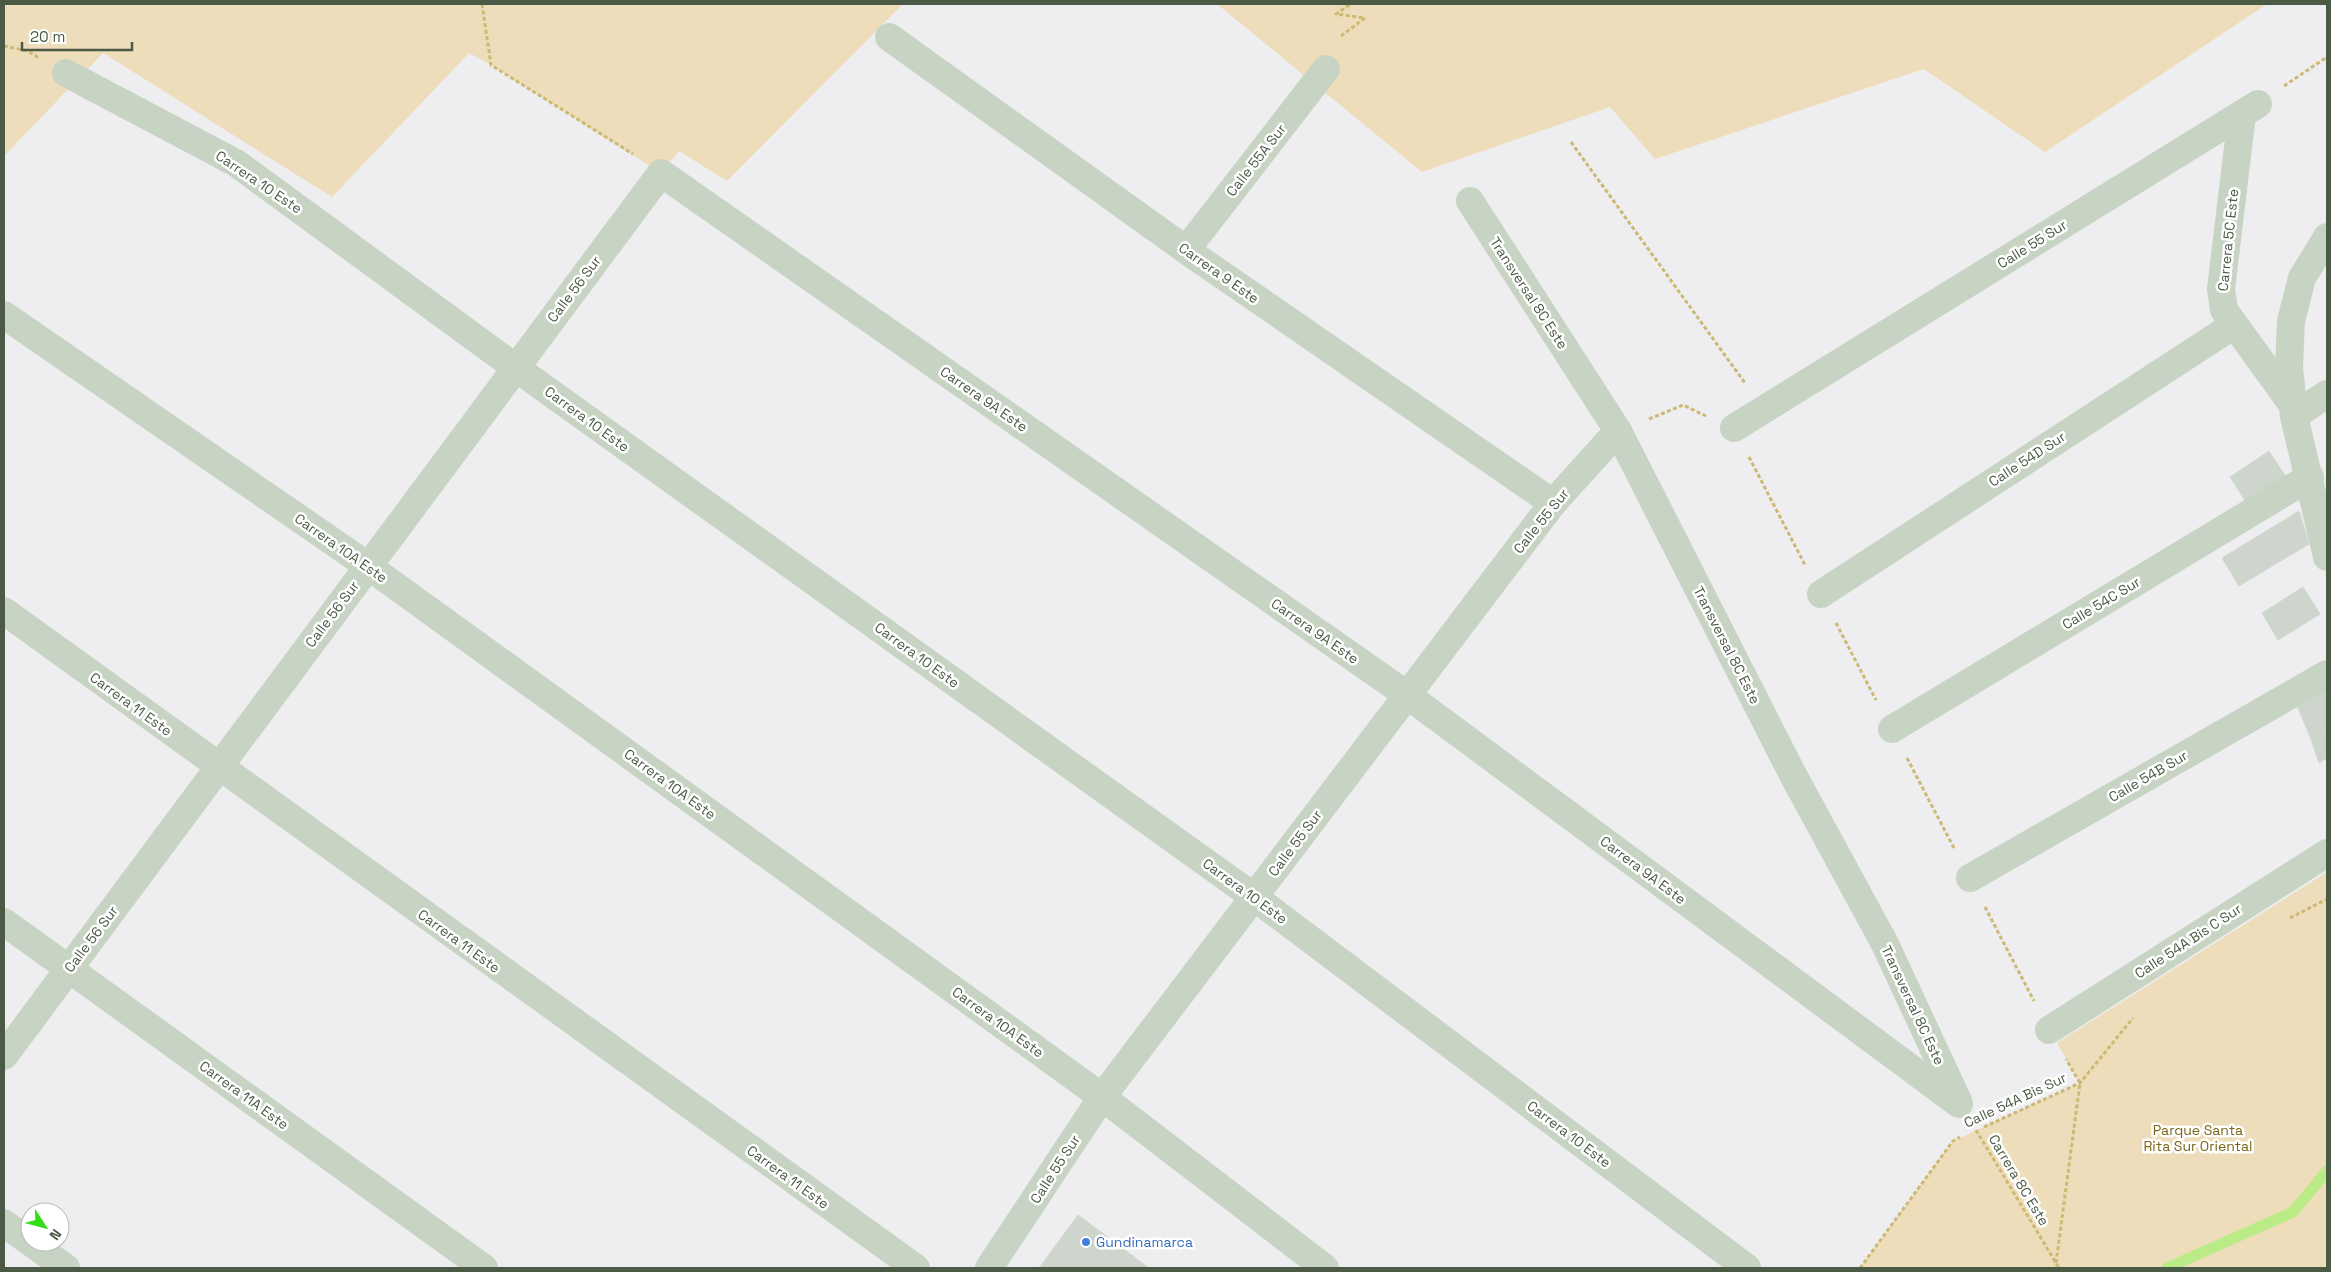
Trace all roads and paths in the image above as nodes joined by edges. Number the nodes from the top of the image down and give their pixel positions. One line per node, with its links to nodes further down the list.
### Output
1 (482, 4): 10 (path)
2 (1351, 4): 3 (path)
3 (1341, 36)
4 (889, 37): 13 (street, Carrera 9 Este)
5 (2327, 57): 8 (path)
6 (1326, 69): 13 (street, Calle 55A Sur)
7 (66, 73): 16 (street, Carrera 10 Este)
8 (2250, 109): 15 (street, Carrera 5C Este); 18 (street, Calle 55 Sur)
9 (1571, 142): 18 (path)
10 (661, 173): 16 (street, Calle 56 Sur); 29 (street, Carrera 9A Este)
11 (1470, 200): 21 (street, Transversal 8C Este)
12 (2327, 237): 19 (street)
13 (1186, 250): 23 (street, Carrera 9 Este)
14 (4, 315): 25 (street, Carrera 10A Este)
15 (2234, 325): 19 (street, Carrera 5C Este); 26 (street, Calle 54D Sur)
16 (516, 368): 25 (street, Calle 56 Sur); 34 (street, Carrera 10 Este)
17 (2327, 394): 19 (street)
18 (1764, 409): 20 (street, Calle 55 Sur)
19 (2294, 410): 22 (street, Carrera 5C Este)
20 (1734, 428)
21 (1618, 431): 23 (street, Calle 55 Sur); 44 (street, Transversal 8C Este)
22 (2310, 477): 24 (street, Carrera 5C Este); 30 (street, Calle 54C Sur)
23 (1553, 502): 29 (street, Calle 55 Sur)
24 (2327, 557)
25 (368, 566): 31 (street, Calle 56 Sur); 43 (street, Carrera 10A Este)
26 (1821, 594)
27 (4, 611): 31 (street, Carrera 11 Este)
28 (2327, 674): 33 (street, Calle 54B Sur)
29 (1407, 695): 34 (street, Calle 55 Sur); 44 (street, Carrera 9A Este)
30 (1892, 729)
31 (218, 768): 38 (street, Calle 56 Sur); 50 (street, Carrera 11 Este)
32 (2327, 853): 40 (street, Calle 54A Bis C Sur)
33 (1970, 878)
34 (1254, 897): 43 (street, Calle 55 Sur); 53 (street, Carrera 10 Este)
35 (2327, 898): 37 (path)
36 (4, 922): 38 (street, Carrera 11A Este)
37 (2284, 922)
38 (69, 968): 41 (street, Calle 56 Sur); 49 (street, Carrera 11A Este)
39 (2136, 1014): 42 (path, Calle 54A Bis Sur)
40 (2050, 1030): 42 (path)
41 (4, 1056)
42 (2080, 1083): 45 (path, Calle 54A Bis Sur); 47 (path)
43 (1102, 1097): 51 (street, Calle 55 Sur); 52 (street, Carrera 10A Este)
44 (1959, 1104): 45 (path, Carrera 8C Este)
45 (1976, 1130): 47 (path, Carrera 8C Este); 54 (path, Calle 54A Bis Sur)
46 (4, 1223): 48 (street)
47 (2056, 1262): 55 (path, Carrera 8C Este)
48 (66, 1268)
49 (484, 1268)
50 (916, 1268)
51 (989, 1268)
52 (1325, 1268)
53 (1747, 1268)
54 (1860, 1268)
55 (2059, 1268)

